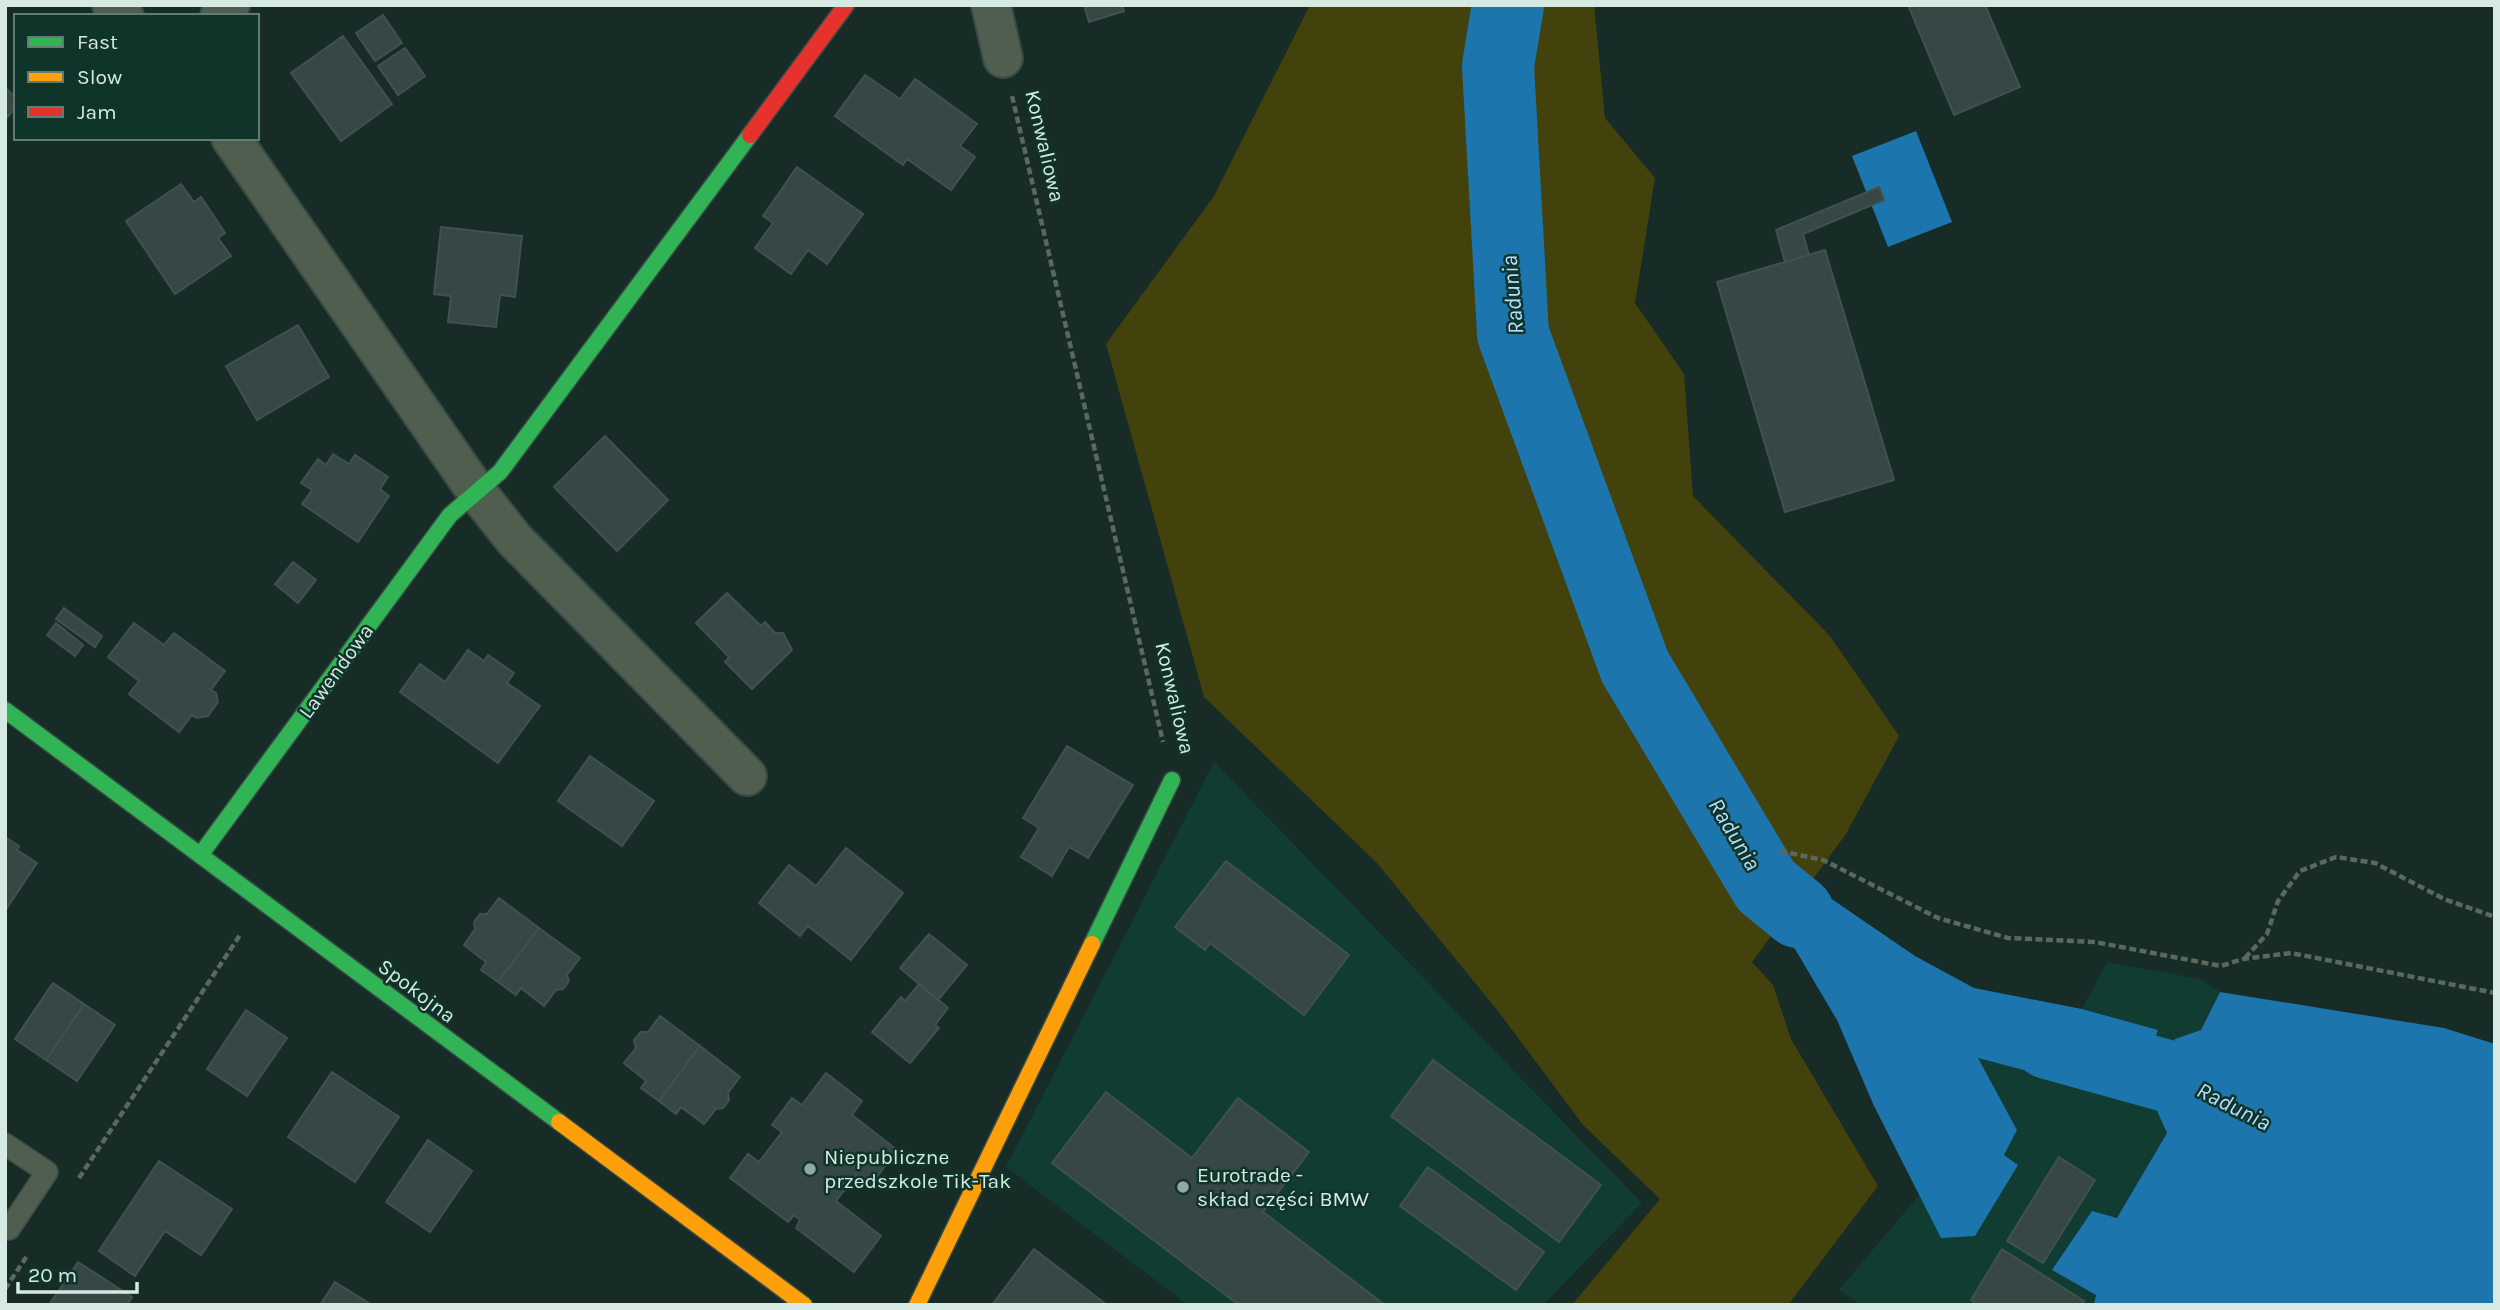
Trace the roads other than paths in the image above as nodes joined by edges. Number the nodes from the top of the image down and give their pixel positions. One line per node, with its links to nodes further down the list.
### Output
1 (846, 5): 5 (street)
2 (991, 5): 3 (street)
3 (1003, 58)
4 (232, 140): 5 (street)
5 (476, 491): 7 (street); 9 (street, Lawendowa)
6 (5, 710): 9 (street, Spokojna)
7 (747, 776)
8 (1172, 780): 13 (street, Konwaliowa)
9 (201, 854): 12 (street, Spokojna)
10 (5, 1144): 11 (lane)
11 (5, 1227)
12 (804, 1305)
13 (917, 1305)

